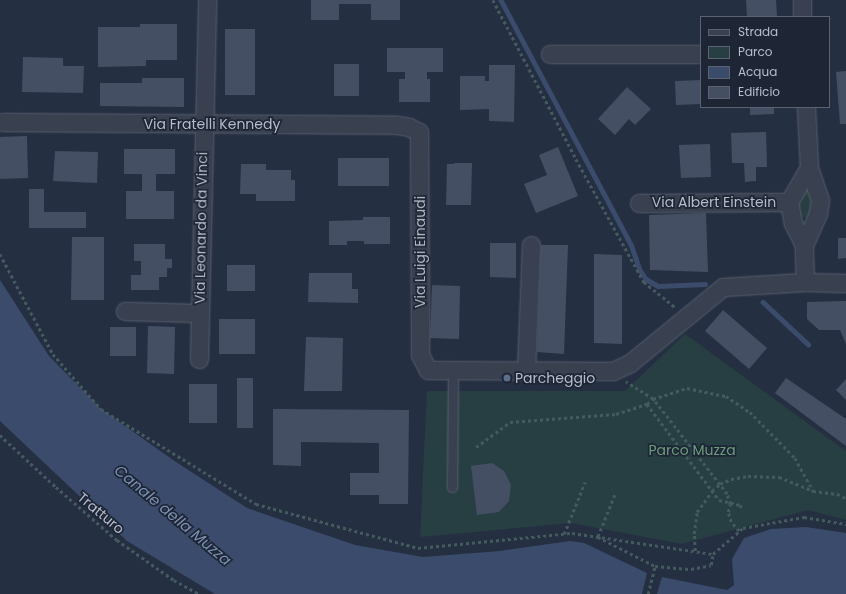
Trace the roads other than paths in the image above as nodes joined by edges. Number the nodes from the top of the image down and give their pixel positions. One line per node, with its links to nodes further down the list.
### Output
1 (207, 0): 8 (street, Via Leonardo da Vinci)
2 (802, 0): 3 (street)
3 (802, 16)
4 (550, 54): 5 (street)
5 (700, 54)
6 (806, 108): 10 (street)
7 (3, 122): 8 (street, Via Fratelli Kennedy)
8 (203, 124): 9 (street, Via Fratelli Kennedy); 20 (street, Via Leonardo da Vinci)
9 (419, 132): 22 (street, Via Luigi Einaudi)
10 (809, 168): 11 (street); 14 (street)
11 (789, 202): 12 (street, Via Albert Einstein); 13 (street)
12 (639, 203)
13 (793, 223): 14 (street); 16 (street)
14 (814, 224): 16 (street)
15 (531, 245): 23 (street)
16 (804, 245): 17 (street)
17 (805, 282): 18 (street); 23 (street)
18 (846, 282)
19 (125, 311): 20 (street)
20 (200, 313): 21 (street, Via Leonardo da Vinci)
21 (199, 360)
22 (453, 370): 23 (street); 24 (lane)
23 (526, 371)
24 (452, 487)

